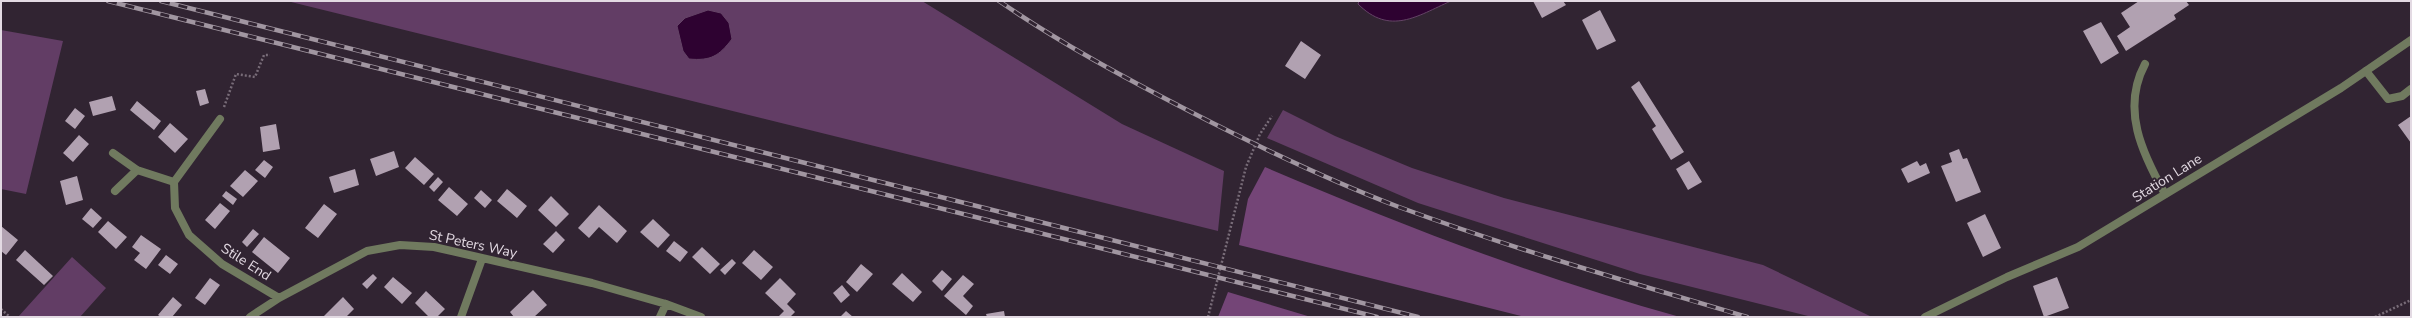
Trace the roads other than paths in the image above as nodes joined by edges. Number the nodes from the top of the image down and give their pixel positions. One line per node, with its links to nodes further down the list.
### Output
1 (2411, 40): 3 (street, Station Lane)
2 (2145, 64): 10 (street)
3 (2366, 71): 4 (street); 10 (street, Station Lane)
4 (2411, 89)
5 (220, 119): 8 (street)
6 (113, 153): 7 (street)
7 (137, 170): 8 (street); 9 (street)
8 (174, 182): 12 (street, Stile End)
9 (115, 191)
10 (2165, 194): 18 (street, Station Lane)
11 (482, 260): 12 (street, St Peters Way); 13 (street, St Peters Way); 15 (street)
12 (279, 298): 14 (street, St Peters Way)
13 (666, 304): 16 (street); 17 (street, St Peters Way)
14 (250, 317)
15 (461, 317)
16 (660, 317)
17 (701, 317)
18 (1925, 317)

